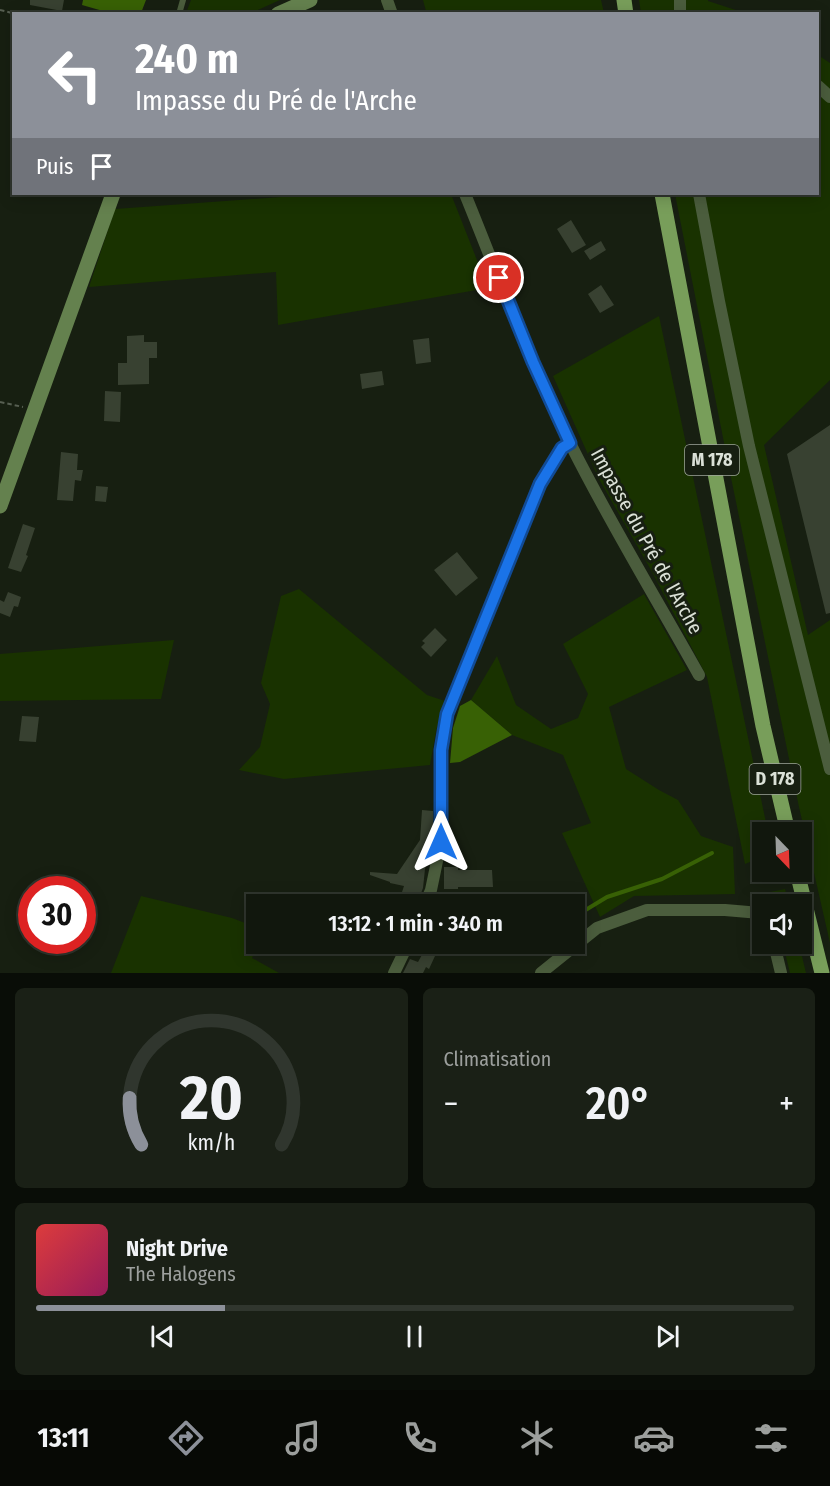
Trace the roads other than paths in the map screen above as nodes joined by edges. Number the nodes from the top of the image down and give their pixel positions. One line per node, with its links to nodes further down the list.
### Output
1 (310, 0): 2 (main road)
2 (283, 12)
3 (113, 195): 8 (main road)
4 (465, 195): 7 (street, Impasse du Pré de l'Arche)
5 (662, 195): 10 (main road, M 178)
6 (699, 195): 11 (street)
7 (570, 443): 9 (street, Impasse du Pré de l'Arche); 14 (street)
8 (0, 506)
9 (699, 675)
10 (763, 726): 12 (main road, D 178)
11 (830, 768)
12 (786, 822)
13 (799, 882): 21 (main road)
14 (429, 894)
15 (752, 912): 19 (street)
16 (403, 954): 18 (street)
17 (776, 954): 20 (street)
18 (394, 973)
19 (541, 973)
20 (781, 973)
21 (822, 973)

